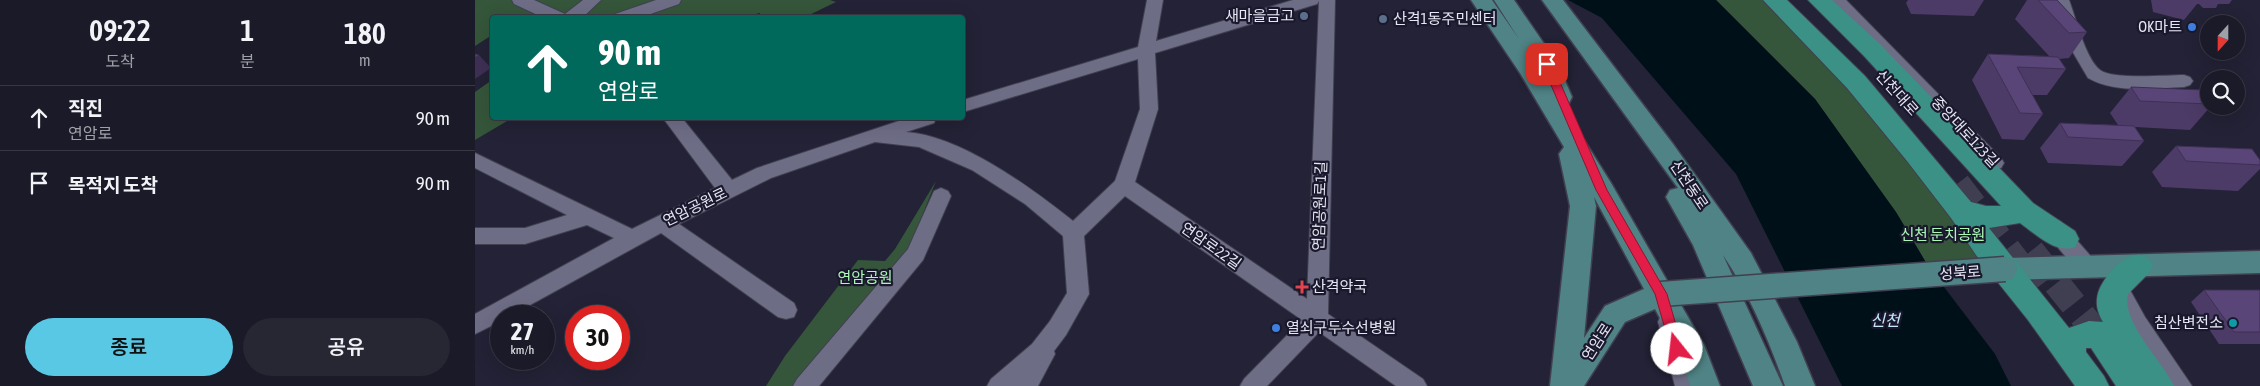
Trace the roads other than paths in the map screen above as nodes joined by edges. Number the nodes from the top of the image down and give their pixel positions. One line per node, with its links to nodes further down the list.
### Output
1 (520, 0): 17 (street)
2 (593, 0): 18 (street)
3 (673, 0): 19 (street)
4 (1155, 0): 20 (street)
5 (1311, 0): 20 (street)
6 (1327, 0): 47 (street, 연암공원로1길)
7 (1481, 0): 25 (main road)
8 (1504, 0): 30 (main road)
9 (1537, 0): 60 (main road, 신천동로)
10 (1552, 0): 61 (main road, 신천동로)
11 (1774, 0): 33 (highway)
12 (1787, 0): 33 (highway, 신천대로)
13 (1805, 0): 31 (highway, 신천대로)
14 (1819, 0): 34 (highway)
15 (1837, 0): 40 (street, 중앙대로123길)
16 (2061, 0): 21 (street)
17 (552, 15)
18 (575, 15)
19 (630, 15)
20 (1146, 49): 22 (street); 28 (street)
21 (2184, 81)
22 (965, 105)
23 (674, 120): 29 (street)
24 (921, 120): 26 (street, 연암공원로)
25 (1565, 129): 30 (main road); 57 (main road)
26 (871, 136): 29 (street, 연암공원로); 37 (street)
27 (479, 167): 35 (street)
28 (1124, 185): 37 (street); 47 (street, 연암로22길)
29 (728, 190): 36 (street, 연암공원로)
30 (1602, 190): 45 (main road)
31 (1983, 191)
32 (941, 196): 52 (street)
33 (1959, 197): 34 (highway); 43 (highway)
34 (2017, 204): 40 (highway)
35 (587, 217): 38 (street); 39 (street)
36 (662, 223): 39 (street, 연암공원로); 46 (street)
37 (1073, 232): 49 (street)
38 (475, 236)
39 (632, 238): 48 (street, 연암공원로)
40 (2065, 239): 42 (street, 중앙대로123길)
41 (2260, 262): 44 (main road, 성북로)
42 (2087, 268): 43 (main road, 성북로); 44 (main road, 성북로)
43 (2005, 270): 45 (main road, 성북로, bridge); 50 (highway)
44 (2128, 276): 51 (highway); 63 (street)
45 (1661, 294): 57 (main road, 연암로); 58 (street); 59 (main road)
46 (786, 310)
47 (1317, 319): 55 (street); 56 (street, 연암로22길)
48 (475, 326)
49 (1058, 328): 53 (street); 54 (street)
50 (2095, 368): 51 (highway)
51 (2137, 373): 62 (highway)
52 (805, 386)
53 (999, 386)
54 (1026, 386)
55 (1252, 386)
56 (1415, 386)
57 (1567, 386)
58 (1687, 386)
59 (1705, 386)
60 (1768, 386)
61 (1800, 386)
62 (2158, 386)
63 (2181, 386)

